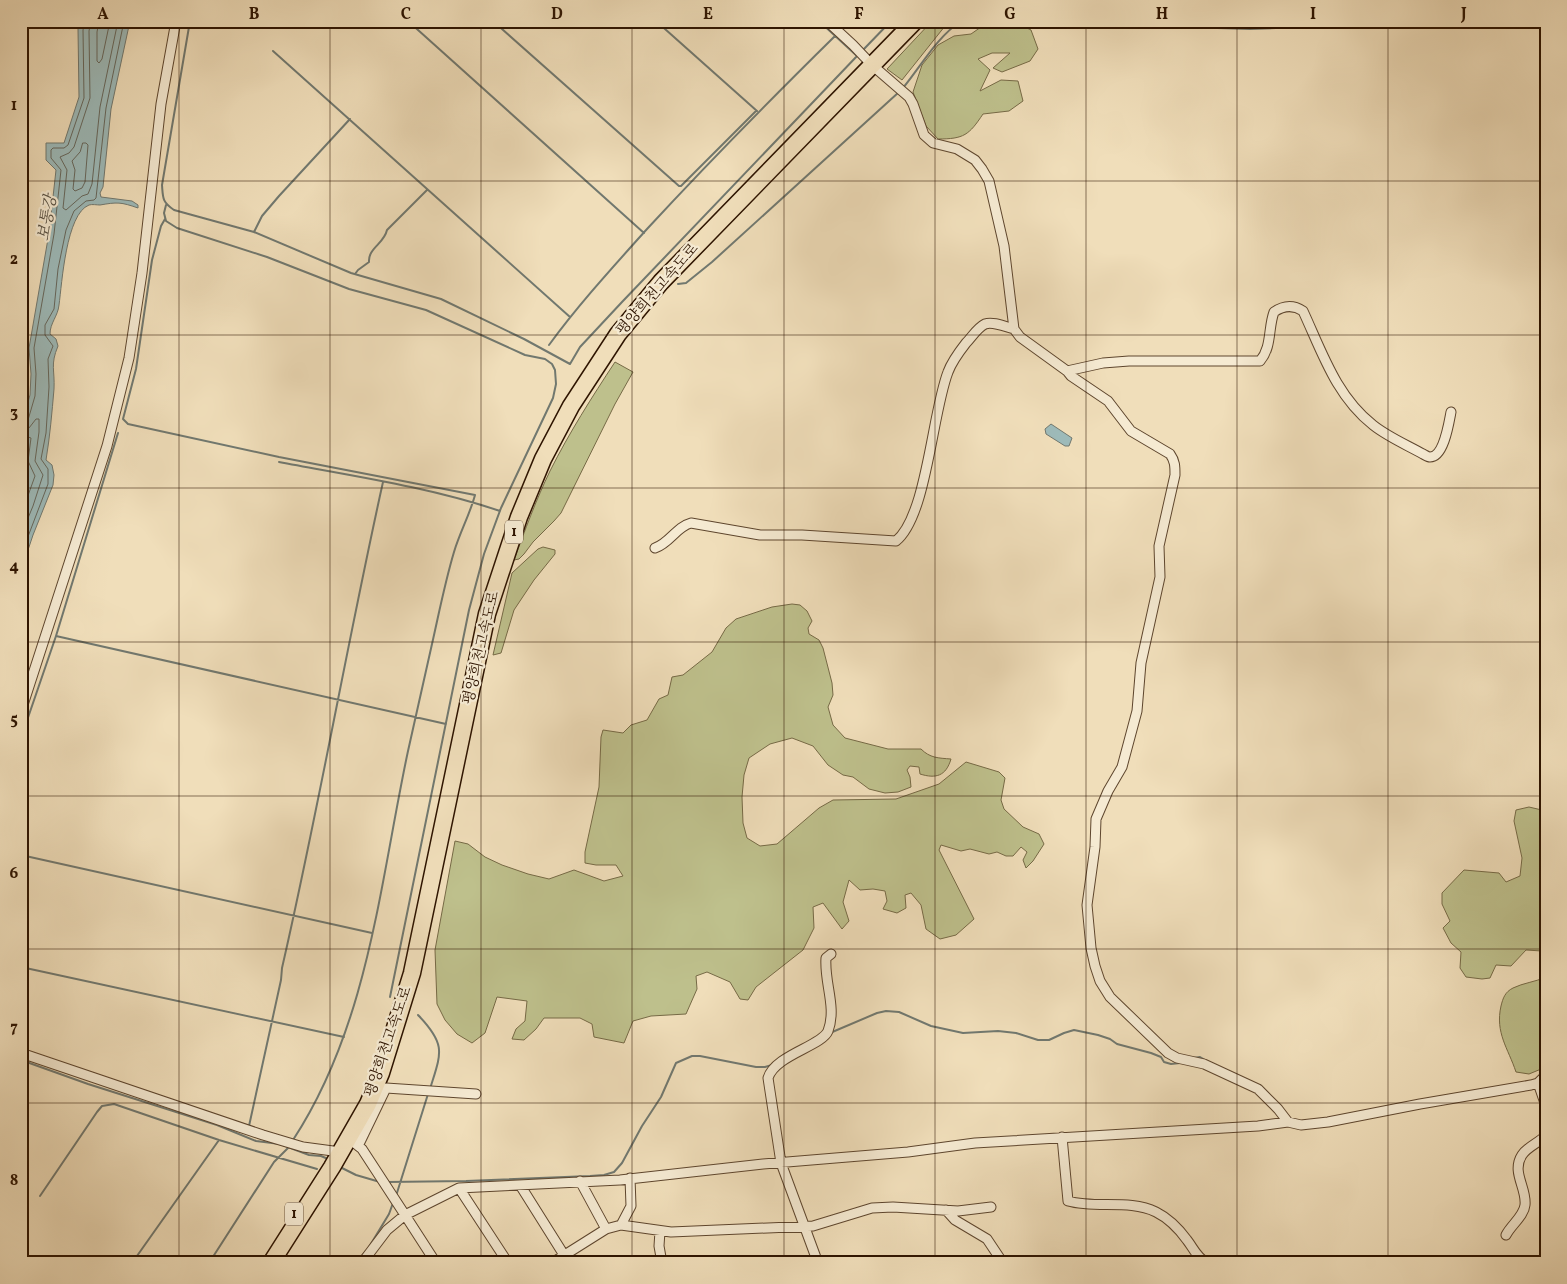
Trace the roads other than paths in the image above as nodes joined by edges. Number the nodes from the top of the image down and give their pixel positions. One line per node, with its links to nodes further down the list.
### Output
1 (176, 21): 10 (street)
2 (827, 21): 5 (street)
3 (902, 21): 5 (highway, 평양희천고속도로 / 1)
4 (915, 21): 5 (highway, 평양희천고속도로 / 1)
5 (869, 62): 6 (street); 20 (highway, 평양희천고속도로 / 1); 21 (highway, 평양희천고속도로 / 1)
6 (1014, 329): 7 (street); 9 (street)
7 (1067, 371): 8 (street); 17 (street)
8 (1452, 412)
9 (655, 548)
10 (21, 711)
11 (831, 954): 22 (street)
12 (21, 1053): 21 (street)
13 (1546, 1076): 14 (street)
14 (1538, 1083): 16 (street); 17 (street)
15 (476, 1094): 20 (street)
16 (1546, 1106)
17 (1288, 1122): 19 (street)
18 (1546, 1135): 34 (street)
19 (1062, 1137): 22 (street); 45 (street)
20 (353, 1142): 21 (highway, 평양희천고속도로 / 1); 29 (street)
21 (331, 1159): 37 (highway, 평양희천고속도로 / 1); 38 (highway, 평양희천고속도로 / 1)
22 (781, 1163): 23 (street); 31 (street)
23 (630, 1178): 24 (street); 30 (street)
24 (580, 1181): 25 (street); 32 (street)
25 (520, 1185): 26 (street); 35 (street)
26 (458, 1188): 29 (street); 40 (street)
27 (990, 1207): 28 (street)
28 (946, 1210): 31 (street); 44 (street)
29 (405, 1215): 36 (street); 39 (street)
30 (622, 1225): 32 (street); 33 (street)
31 (803, 1226): 33 (street); 43 (street)
32 (606, 1229): 35 (street)
33 (660, 1231): 42 (street)
34 (1506, 1235)
35 (564, 1255): 41 (street)
36 (364, 1262)
37 (261, 1263)
38 (271, 1263)
39 (436, 1263)
40 (508, 1263)
41 (552, 1263)
42 (662, 1263)
43 (818, 1263)
44 (1003, 1263)
45 (1207, 1263)

